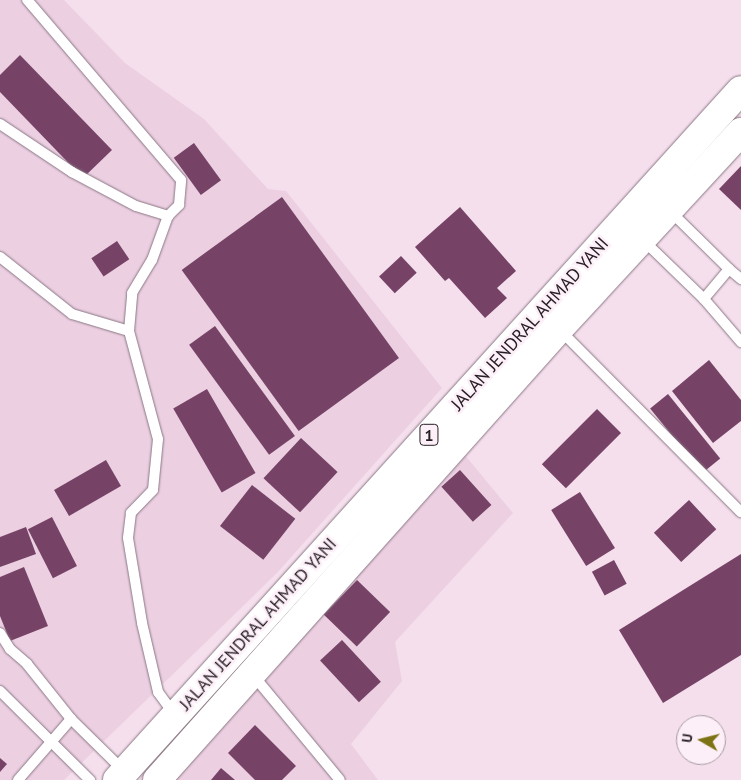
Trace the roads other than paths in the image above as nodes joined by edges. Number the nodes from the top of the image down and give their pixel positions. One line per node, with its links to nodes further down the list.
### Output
1 (27, 0): 6 (lane)
2 (741, 90): 20 (highway, JALAN JENDRAL AHMAD YANI / 1)
3 (0, 124): 6 (lane)
4 (741, 132): 5 (highway, JALAN JENDRAL AHMAD YANI / 1)
5 (668, 210): 7 (highway, JALAN JENDRAL AHMAD YANI / 1); 10 (lane)
6 (168, 216): 14 (lane)
7 (642, 239): 12 (lane); 13 (highway, JALAN JENDRAL AHMAD YANI / 1)
8 (0, 257): 9 (lane)
9 (4, 268): 14 (lane)
10 (728, 269): 11 (lane); 12 (lane)
11 (741, 279)
12 (704, 299): 15 (lane)
13 (559, 329): 16 (lane); 18 (highway, JALAN JENDRAL AHMAD YANI / 1)
14 (130, 331): 20 (lane)
15 (741, 342)
16 (741, 512)
17 (0, 632): 21 (lane)
18 (252, 675): 26 (highway, JALAN JENDRAL AHMAD YANI / 1); 27 (lane)
19 (0, 691): 22 (lane)
20 (176, 715): 23 (highway, JALAN JENDRAL AHMAD YANI / 1)
21 (71, 719): 22 (lane); 23 (lane)
22 (52, 741): 24 (lane); 25 (lane)
23 (121, 776)
24 (18, 780)
25 (90, 780)
26 (157, 780)
27 (340, 780)

